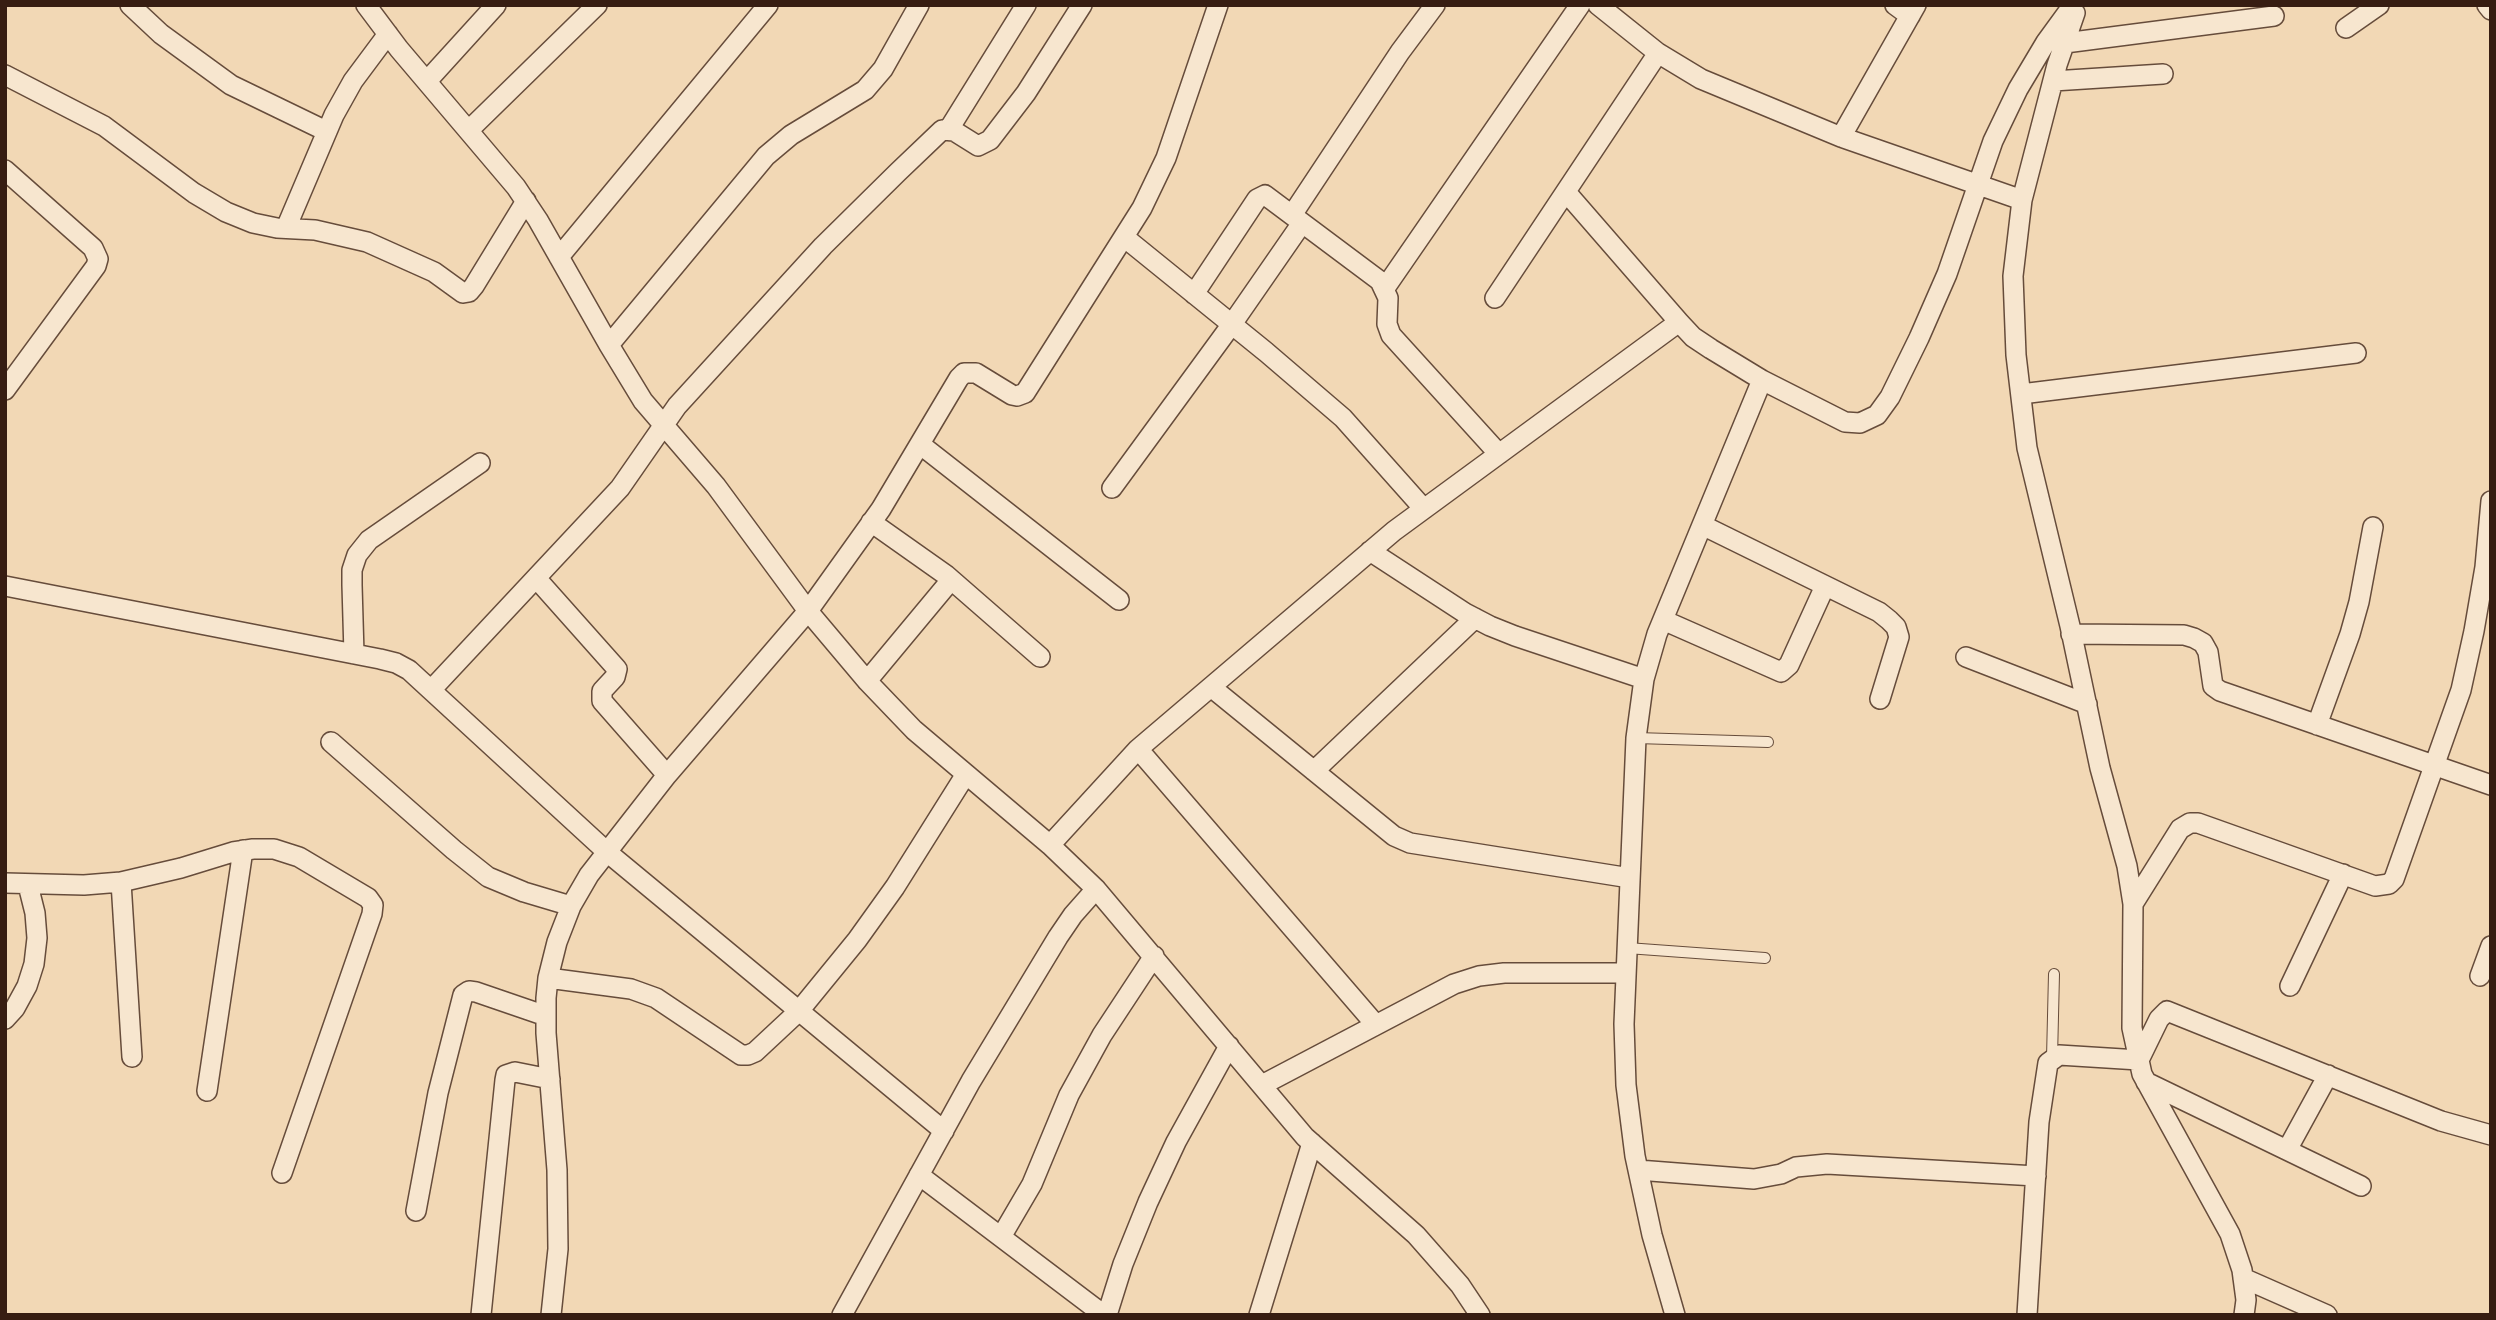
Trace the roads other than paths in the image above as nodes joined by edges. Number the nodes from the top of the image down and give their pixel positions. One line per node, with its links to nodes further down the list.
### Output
1 (130, 5): 29 (street)
2 (496, 5): 25 (street)
3 (597, 5): 28 (street)
4 (768, 5): 39 (street)
5 (919, 5): 45 (street)
6 (1026, 5): 27 (street)
7 (1082, 5): 27 (street)
8 (1218, 5): 38 (street)
9 (1435, 5): 36 (street)
10 (1580, 5): 40 (street)
11 (1598, 5): 22 (street)
12 (2075, 5): 21 (street); 32 (street)
13 (2379, 5): 19 (street)
14 (2487, 5): 17 (street)
15 (375, 9): 20 (street)
16 (1907, 9): 30 (street)
17 (2491, 10)
18 (2274, 16): 21 (street)
19 (2346, 28)
20 (388, 34): 25 (street); 29 (street)
21 (2065, 43): 26 (street)
22 (1658, 53): 30 (street); 33 (street)
23 (2163, 74): 26 (street)
24 (5, 75): 37 (street)
25 (427, 81): 28 (street)
26 (2053, 81): 34 (street)
27 (948, 129): 50 (street)
28 (469, 130): 35 (street)
29 (326, 131): 37 (street)
30 (1841, 137): 32 (street)
31 (5, 170): 48 (street)
32 (1978, 185): 34 (street); 47 (street)
33 (1566, 191): 42 (street); 43 (street)
34 (2022, 200): 49 (street)
35 (526, 201): 37 (street); 39 (street)
36 (1297, 219): 40 (street); 41 (street); 44 (street)
37 (286, 228)
38 (1125, 237): 41 (street); 51 (street)
39 (559, 257): 45 (street)
40 (1385, 288): 52 (street)
41 (1194, 294): 44 (street)
42 (1495, 298)
43 (1679, 322): 47 (street); 52 (street)
44 (1232, 324): 54 (street); 56 (street)
45 (609, 345): 50 (street)
46 (2356, 353): 49 (street)
47 (1762, 380): 58 (street)
48 (5, 390)
49 (2021, 394): 69 (street)
50 (662, 425): 61 (street); 66 (street)
51 (921, 445): 57 (street); 65 (street)
52 (1499, 454): 56 (street)
53 (480, 463): 70 (street)
54 (1112, 488)
55 (2491, 502): 84 (street)
56 (1424, 509): 60 (street)
57 (871, 523): 62 (street); 66 (street)
58 (1702, 526): 64 (street); 68 (street)
59 (2373, 527): 79 (street)
60 (1370, 551): 67 (street); 75 (street)
61 (536, 578): 76 (street); 87 (street)
62 (951, 580): 71 (street); 74 (street)
63 (5, 586): 70 (street)
64 (1825, 586): 68 (street); 77 (street)
65 (1119, 600)
66 (808, 611): 74 (street); 87 (street)
67 (1475, 618): 73 (street); 85 (street)
68 (1662, 620): 73 (street)
69 (2071, 634): 78 (street); 79 (street)
70 (354, 654): 76 (street)
71 (1040, 657)
72 (1966, 657): 78 (street)
73 (1644, 679): 80 (street)
74 (867, 681): 86 (street)
75 (1211, 687): 83 (street); 85 (street)
76 (432, 689): 91 (street)
77 (1880, 699)
78 (2087, 704): 98 (street)
79 (2317, 725): 84 (street)
80 (1636, 738): 82 (lane); 93 (street)
81 (331, 742): 99 (street)
82 (1768, 742)
83 (1138, 750): 89 (street); 112 (street)
84 (2435, 766): 88 (street); 92 (street)
85 (1314, 771): 93 (street)
86 (966, 774): 89 (street); 109 (street)
87 (667, 775): 91 (street)
88 (2491, 785)
89 (1050, 845): 97 (street)
90 (243, 850): 94 (street); 121 (street); 127 (street)
91 (607, 852): 99 (street); 109 (street)
92 (2343, 874): 98 (street); 108 (street)
93 (1630, 878): 101 (street)
94 (121, 882): 96 (street); 114 (street)
95 (5, 883): 96 (street)
96 (28, 885): 111 (street)
97 (1096, 889): 102 (street); 122 (street)
98 (2133, 904): 116 (street)
99 (570, 906): 107 (street)
100 (2491, 946): 106 (street)
101 (1628, 947): 103 (lane); 104 (street)
102 (1154, 956): 113 (street); 132 (street)
103 (1765, 958)
104 (1626, 973): 112 (street); 126 (street)
105 (2054, 974): 115 (lane)
106 (2480, 975)
107 (548, 978): 109 (street); 110 (street)
108 (2290, 986)
109 (799, 1011): 122 (street)
110 (546, 1016): 118 (street); 131 (street)
111 (5, 1019)
112 (1376, 1025): 120 (street)
113 (1229, 1046): 120 (street); 137 (street)
114 (132, 1057)
115 (2052, 1058): 116 (street); 129 (street)
116 (2139, 1060): 117 (street); 119 (street)
117 (2328, 1075): 123 (street); 125 (street)
118 (550, 1079): 134 (street); 135 (street)
119 (2146, 1082): 125 (street); 133 (street)
120 (1262, 1085): 124 (street)
121 (207, 1091)
122 (944, 1131): 128 (street)
123 (2491, 1135)
124 (1312, 1143): 138 (street); 139 (street)
125 (2287, 1150): 130 (street)
126 (1639, 1170): 129 (street); 140 (street)
127 (282, 1173)
128 (919, 1175): 132 (street); 136 (street)
129 (2036, 1176): 141 (street)
130 (2361, 1186)
131 (416, 1211)
132 (1001, 1237): 137 (street)
133 (2243, 1278): 142 (street); 143 (street)
134 (481, 1315)
135 (551, 1315)
136 (842, 1315)
137 (1105, 1315)
138 (1259, 1315)
139 (1480, 1315)
140 (1675, 1315)
141 (2027, 1315)
142 (2244, 1315)
143 (2327, 1315)

